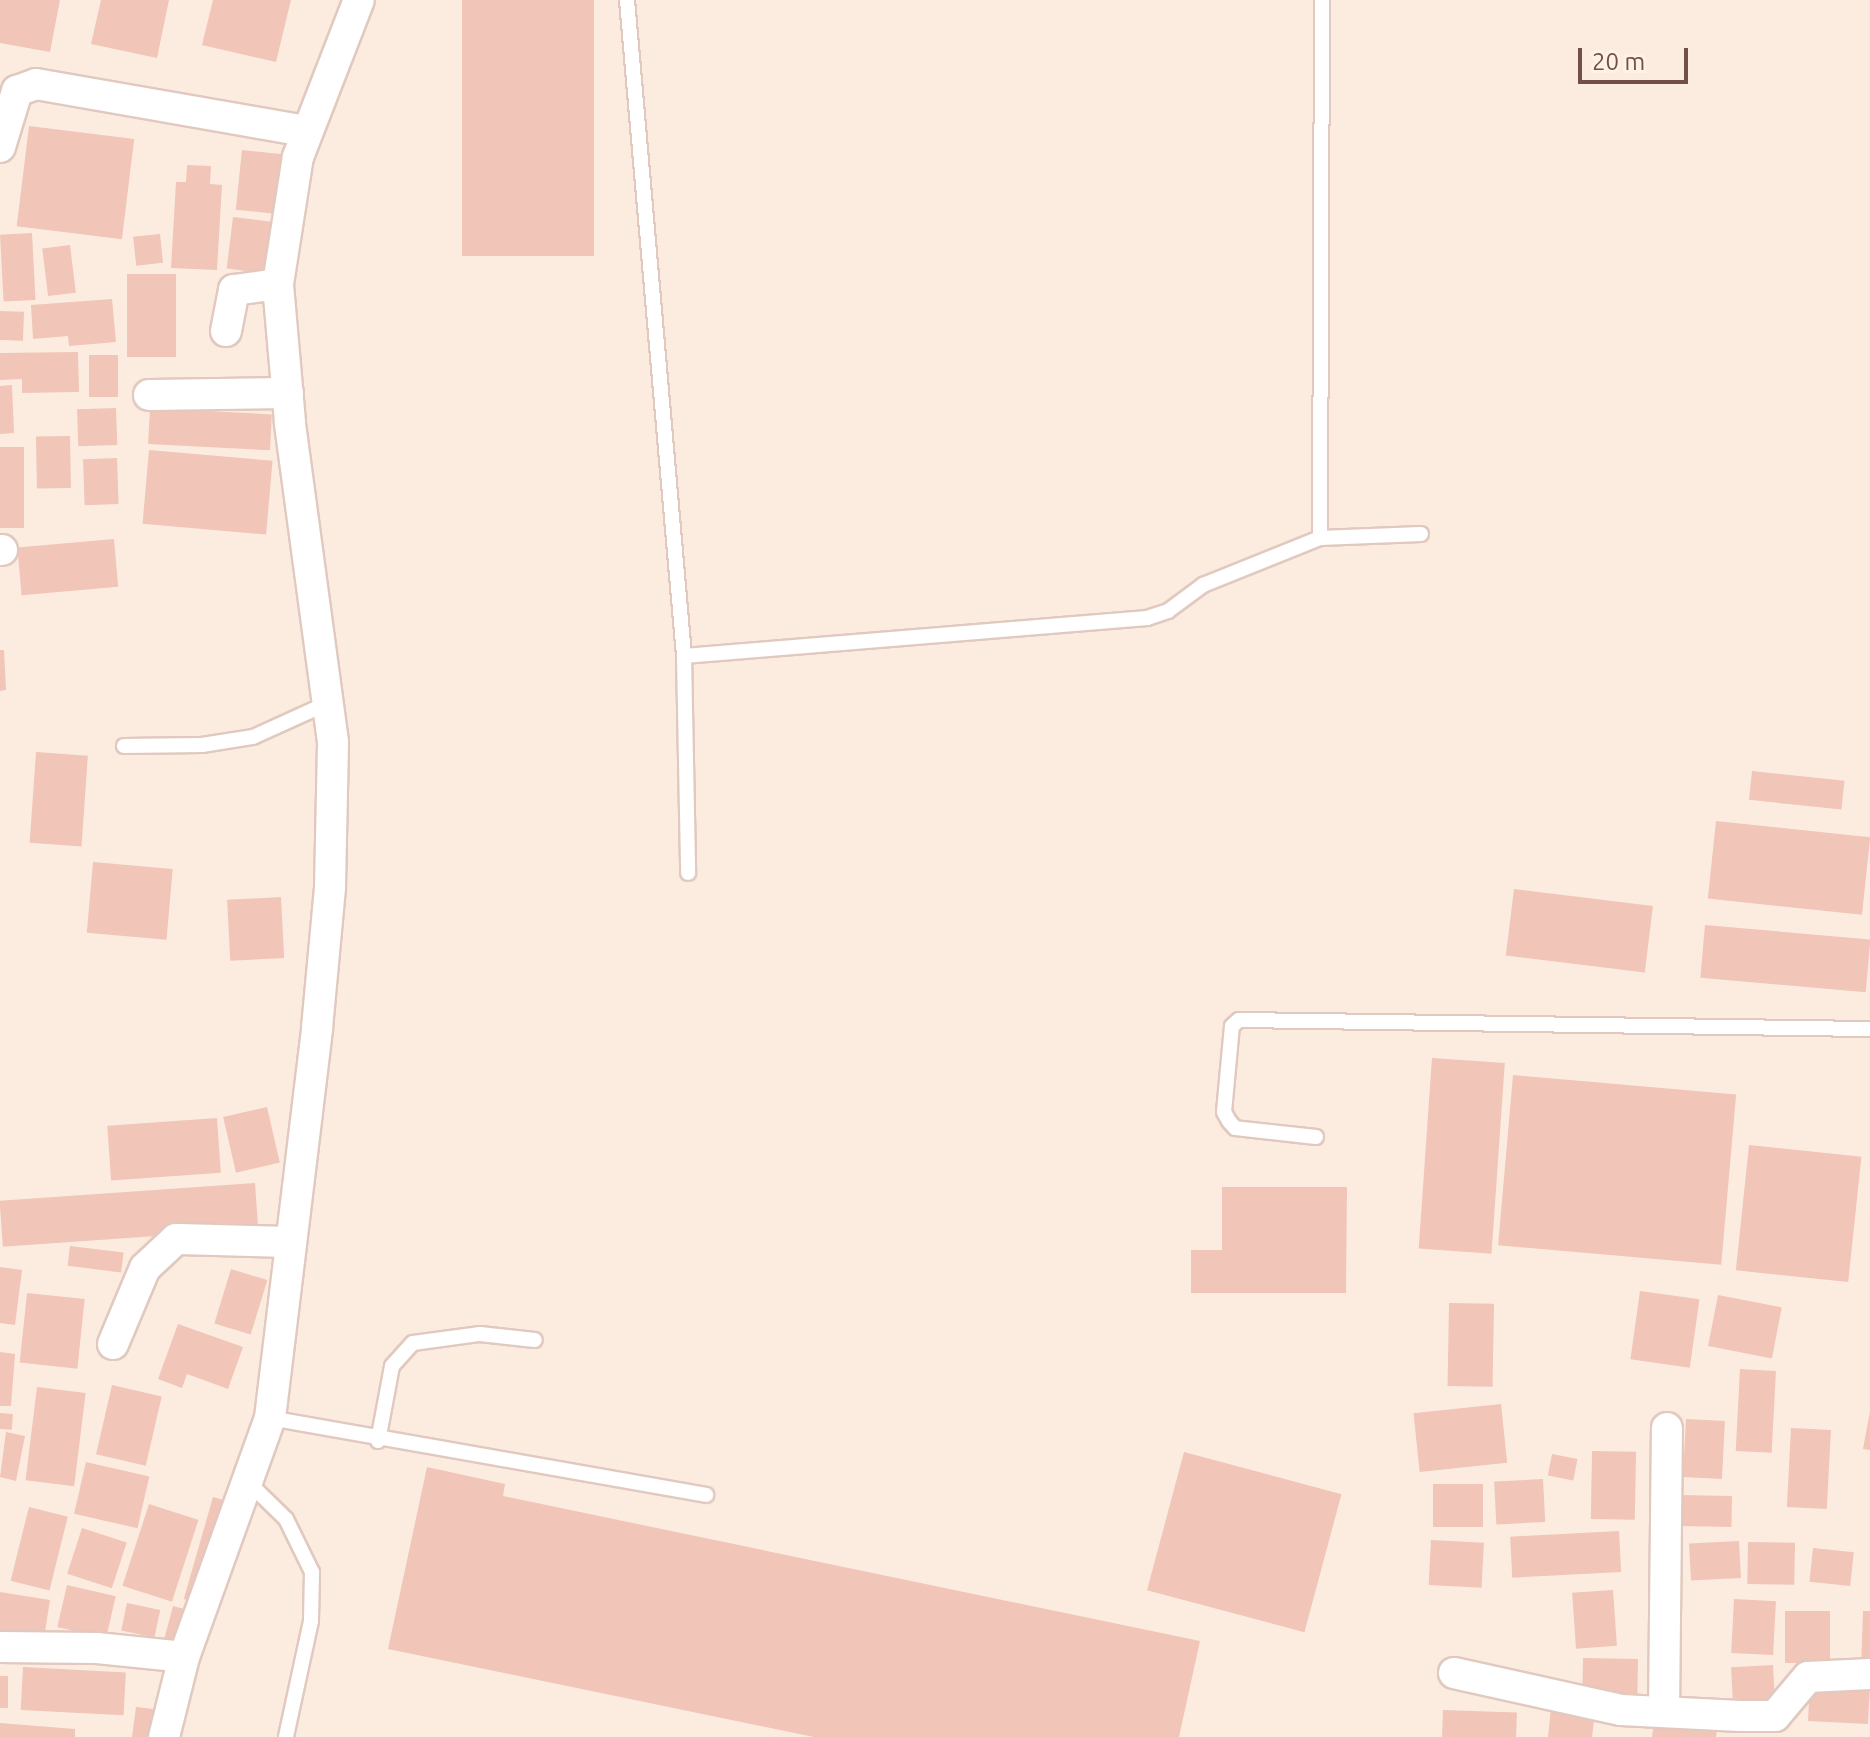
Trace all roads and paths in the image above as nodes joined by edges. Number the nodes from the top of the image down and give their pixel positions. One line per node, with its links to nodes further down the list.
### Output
1 (359, 0): 4 (street)
2 (627, 0): 12 (lane)
3 (1322, 0): 11 (lane)
4 (306, 131): 5 (street); 6 (street)
5 (0, 147)
6 (278, 284): 7 (street); 8 (street)
7 (226, 331)
8 (288, 393): 9 (street); 13 (street)
9 (149, 395)
10 (1421, 534): 11 (lane)
11 (1320, 538): 12 (lane)
12 (684, 656): 15 (lane)
13 (330, 702): 14 (lane); 18 (street)
14 (124, 746)
15 (688, 873)
16 (1870, 1029): 17 (lane)
17 (1316, 1137)
18 (291, 1242): 20 (street); 21 (street)
19 (535, 1340): 23 (lane)
20 (113, 1344)
21 (270, 1418): 23 (lane); 24 (street)
22 (1667, 1428): 30 (street)
23 (378, 1441): 25 (lane)
24 (248, 1482): 27 (street); 33 (lane)
25 (706, 1495)
26 (0, 1647): 27 (street)
27 (184, 1657): 32 (street)
28 (1454, 1673): 31 (street)
29 (1870, 1674): 30 (street)
30 (1664, 1712): 31 (street)
31 (1619, 1724)
32 (164, 1737)
33 (286, 1737)

